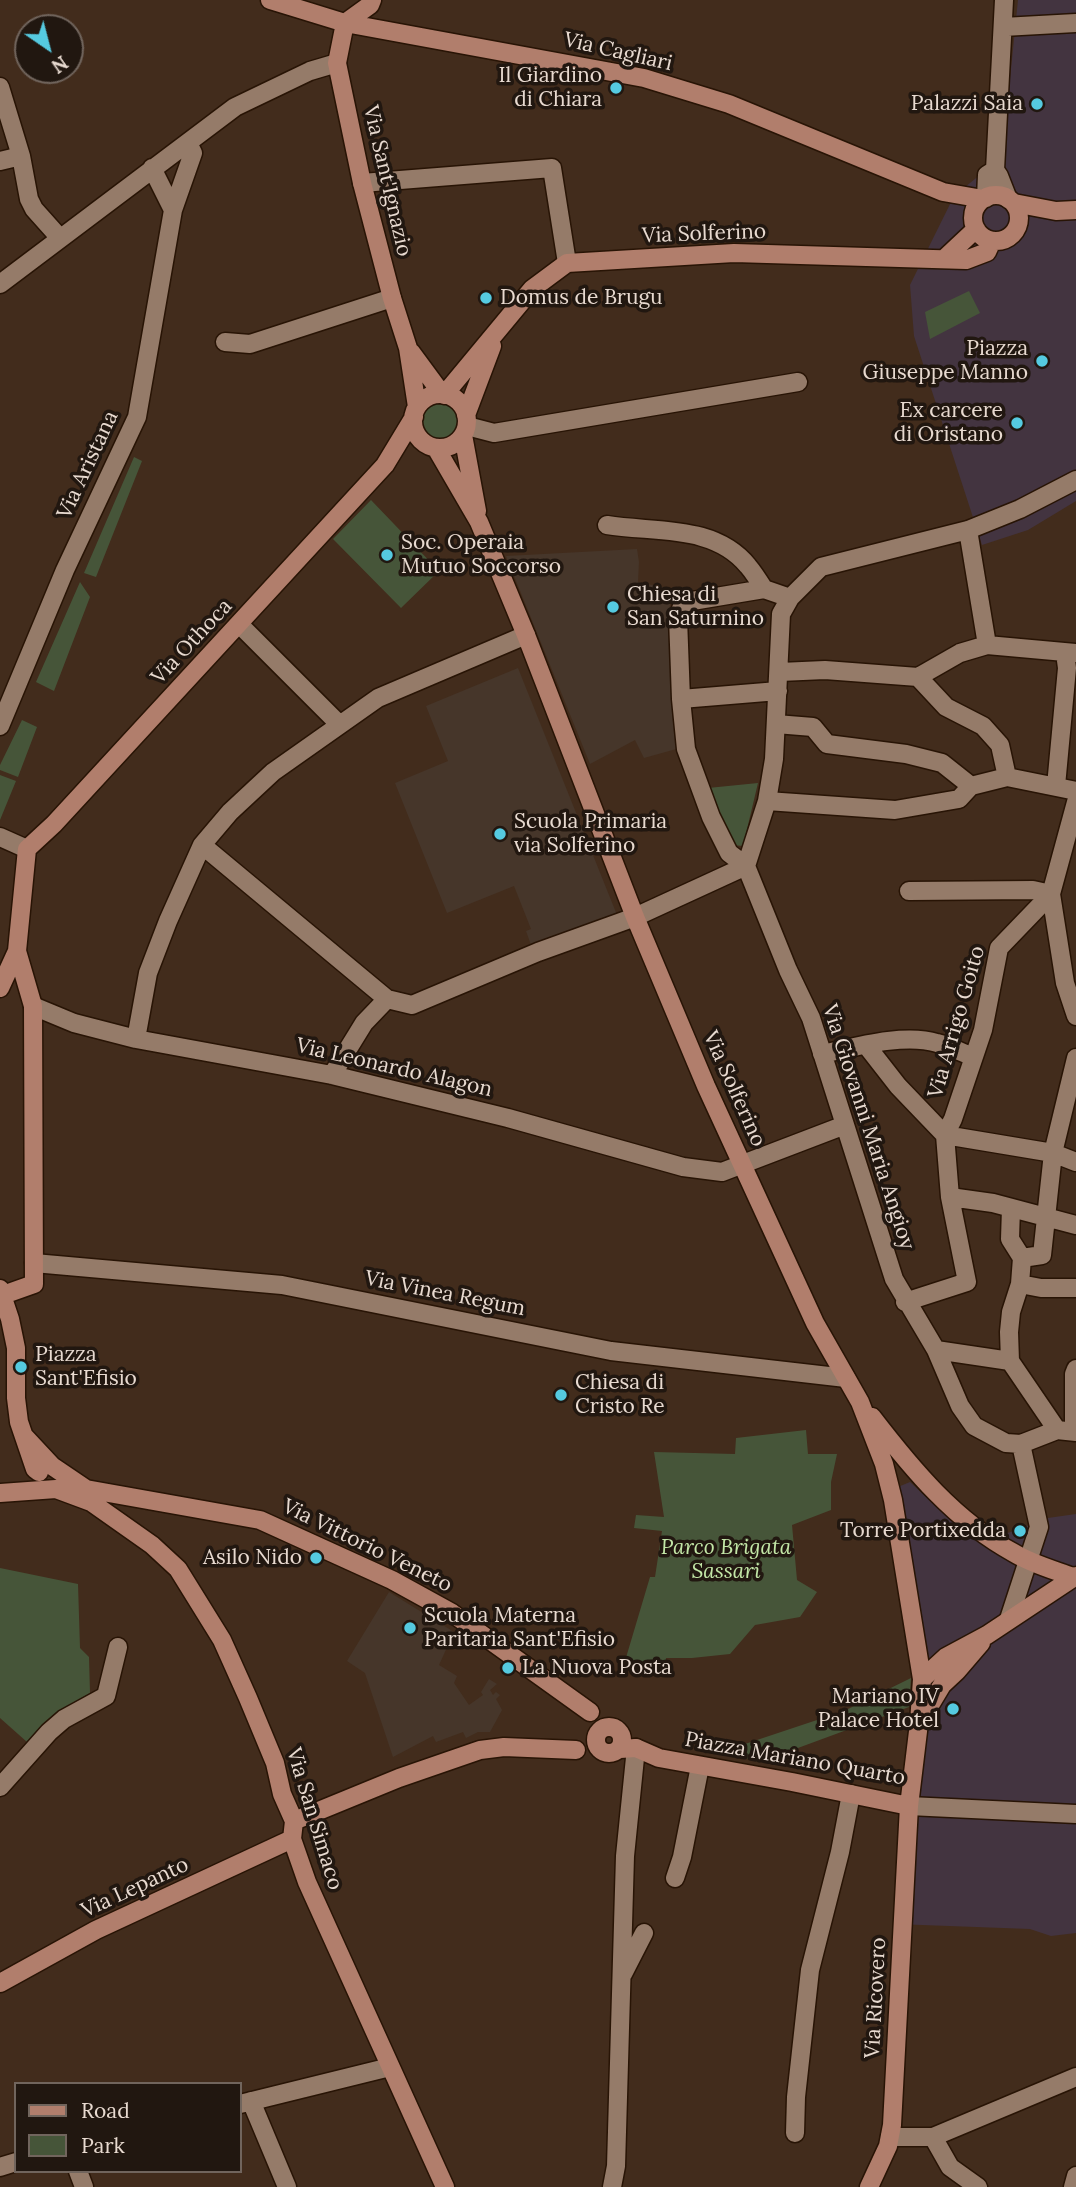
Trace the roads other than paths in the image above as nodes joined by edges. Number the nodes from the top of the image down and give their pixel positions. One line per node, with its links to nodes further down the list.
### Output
1 (270, 0): 4 (street, Via Cagliari)
2 (372, 0): 4 (street)
3 (1004, 0): 6 (street)
4 (345, 23): 7 (street, Via Sant'Ignazio); 15 (street, Via Cagliari)
5 (1076, 23): 6 (street)
6 (1003, 27): 13 (street)
7 (337, 63): 9 (street); 14 (street, Via Sant'Ignazio)
8 (0, 87): 10 (street)
9 (188, 142): 12 (street); 18 (street, Via Aristana)
10 (22, 156): 11 (street); 23 (street)
11 (0, 161)
12 (152, 168): 18 (street); 23 (street)
13 (995, 170): 16 (street); 17 (street)
14 (362, 183): 26 (street); 28 (street, Via Sant'Ignazio)
15 (943, 192): 16 (street, Via Cagliari); 21 (street, Via Cagliari)
16 (985, 199): 17 (street); 21 (street)
17 (1011, 201): 20 (street); 22 (street)
18 (173, 210): 55 (street, Via Aristana)
19 (1076, 210): 20 (street)
20 (1056, 211): 22 (street)
21 (975, 226): 24 (street); 25 (street)
22 (1016, 230): 24 (street)
23 (59, 237): 27 (street)
24 (992, 241): 25 (street, Via Solferino)
25 (944, 259): 26 (street, Via Solferino)
26 (567, 263): 29 (street)
27 (0, 284)
28 (392, 298): 30 (street); 31 (street, Via Sant'Ignazio)
29 (496, 334): 33 (street); 35 (street)
30 (225, 342)
31 (408, 348): 33 (street, Via Sant'Ignazio); 34 (street, Via Sant'Ignazio)
32 (799, 382): 35 (street)
33 (443, 395): 34 (street); 35 (street)
34 (415, 412): 36 (street); 37 (street, Via Othoca)
35 (465, 425): 36 (street); 39 (street, Via Solferino)
36 (430, 446): 37 (street, Via Othoca); 39 (street, Via Solferino)
37 (387, 463): 44 (street, Via Othoca)
38 (1076, 481): 41 (street)
39 (478, 522): 45 (street, Via Solferino)
40 (607, 525): 42 (street)
41 (968, 530): 43 (street); 46 (street)
42 (764, 589): 43 (street); 51 (street)
43 (790, 598): 48 (street)
44 (240, 625): 53 (street); 64 (street, Via Othoca)
45 (526, 635): 53 (street); 68 (street, Via Solferino)
46 (987, 645): 47 (street); 49 (street)
47 (1071, 653): 52 (street)
48 (780, 672): 49 (street); 50 (street)
49 (918, 677): 56 (street)
50 (778, 691): 51 (street); 54 (street)
51 (681, 699): 65 (street)
52 (1070, 708): 58 (street)
53 (339, 724): 63 (street)
54 (776, 724): 57 (street); 60 (street)
55 (0, 726)
56 (1007, 776): 57 (street); 58 (street)
57 (971, 786): 60 (street)
58 (1056, 786): 59 (street)
59 (1076, 791)
60 (767, 801): 65 (street)
61 (1076, 802): 67 (street)
62 (0, 837): 64 (street)
63 (202, 845): 72 (street); 75 (street)
64 (27, 849): 69 (street)
65 (746, 866): 68 (street); 77 (street, Via Giovanni Maria Angioy)
66 (909, 891): 67 (street)
67 (1051, 894): 70 (street); 78 (street, Via Arrigo Goito)
68 (635, 917): 72 (street); 85 (street, Via Solferino)
69 (17, 951): 71 (street); 73 (street)
70 (1071, 982): 74 (street)
71 (0, 988)
72 (387, 999): 80 (street)
73 (33, 1006): 75 (street, Via Leonardo Alagon); 91 (street)
74 (1076, 1016)
75 (136, 1039): 80 (street, Via Leonardo Alagon)
76 (866, 1045): 77 (street); 78 (street); 82 (street)
77 (822, 1054): 81 (street, Via Giovanni Maria Angioy)
78 (972, 1057): 82 (street, Via Arrigo Goito)
79 (1076, 1058): 83 (street)
80 (332, 1075): 85 (street, Via Leonardo Alagon)
81 (845, 1125): 85 (street, Via Leonardo Alagon); 95 (street, Via Giovanni Maria Angioy)
82 (945, 1135): 83 (street); 86 (street, Via Arrigo Goito)
83 (1053, 1153): 84 (street); 88 (street)
84 (1076, 1162)
85 (744, 1165): 99 (street, Via Solferino)
86 (950, 1197): 87 (street); 95 (street, Via Arrigo Goito)
87 (1011, 1208): 88 (street); 90 (street)
88 (1047, 1218): 89 (street); 90 (street)
89 (1076, 1225)
90 (1022, 1258): 92 (street)
91 (34, 1263): 94 (street); 99 (street, Via Vinea Regum)
92 (1020, 1284): 93 (street); 97 (street)
93 (1076, 1287)
94 (1, 1292): 105 (street)
95 (905, 1302): 96 (street, Via Giovanni Maria Angioy)
96 (936, 1350): 97 (street); 102 (street, Via Giovanni Maria Angioy)
97 (1010, 1361): 101 (street)
98 (1076, 1369): 101 (street)
99 (846, 1378): 100 (street, Via Solferino)
100 (860, 1402): 103 (street); 104 (street, Via Solferino)
101 (1069, 1432): 102 (street)
102 (1021, 1444): 108 (street)
103 (908, 1463): 104 (street); 108 (street)
104 (884, 1464): 113 (street, Via Solferino)
105 (48, 1477): 106 (street); 107 (street)
106 (0, 1493)
107 (93, 1495): 115 (street, Via Vittorio Veneto); 121 (street, Via San Simaco)
108 (1029, 1560): 109 (street); 110 (street)
109 (1075, 1577): 110 (street)
110 (1009, 1619): 111 (street)
111 (987, 1635): 113 (street); 114 (street)
112 (118, 1647): 117 (street)
113 (922, 1679): 114 (street, Piazza Mariano Quarto)
114 (919, 1723): 119 (street, Piazza Mariano Quarto)
115 (612, 1740): 116 (street, Piazza Mariano Quarto); 121 (street, Via Lepanto); 124 (street)
116 (700, 1766): 118 (street, Piazza Mariano Quarto); 122 (street)
117 (0, 1787)
118 (851, 1794): 119 (street, Piazza Mariano Quarto); 129 (street)
119 (909, 1806): 120 (street); 130 (street, Via Ricovero)
120 (1076, 1814)
121 (293, 1830): 125 (street, Via Lepanto); 126 (street, Via San Simaco)
122 (675, 1878)
123 (644, 1933): 124 (street)
124 (621, 1978): 135 (street)
125 (0, 1983)
126 (390, 2067): 128 (street); 134 (street, Via San Simaco)
127 (1076, 2077): 131 (street)
128 (245, 2102): 133 (street)
129 (794, 2133)
130 (890, 2137): 131 (street); 136 (street, Via Ricovero)
131 (933, 2137): 137 (street)
132 (1076, 2176): 138 (street)
133 (287, 2187)
134 (444, 2187)
135 (612, 2187)
136 (869, 2187)
137 (978, 2187)
138 (1073, 2187)

